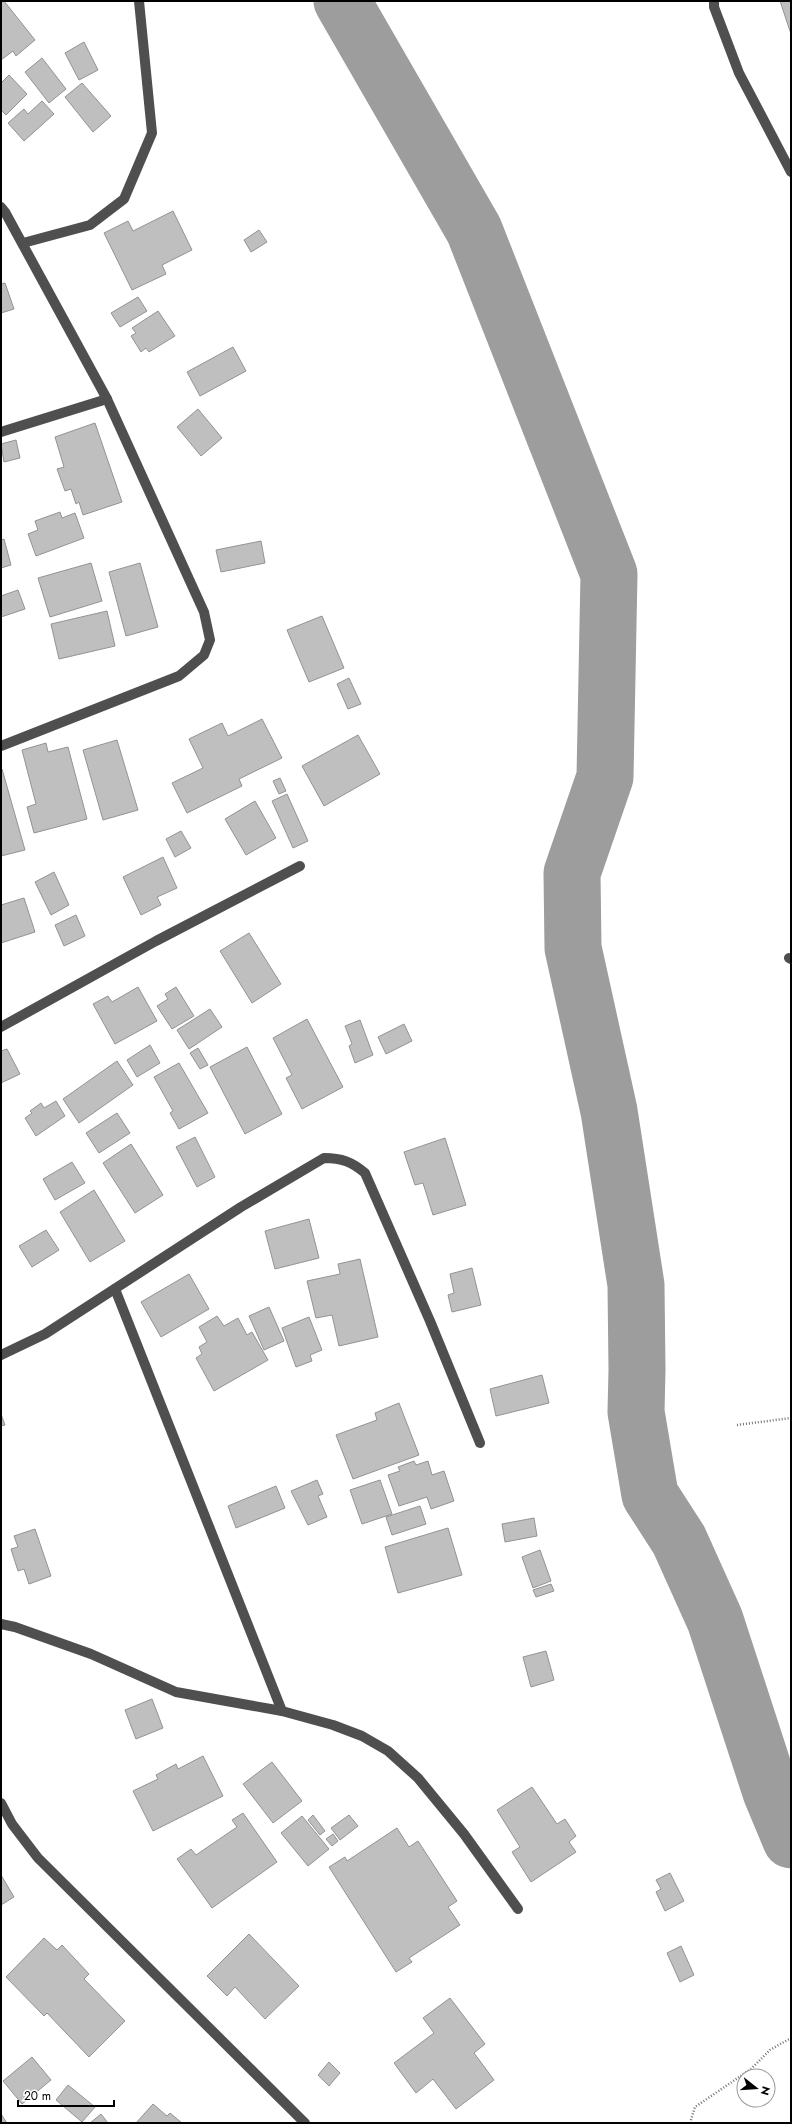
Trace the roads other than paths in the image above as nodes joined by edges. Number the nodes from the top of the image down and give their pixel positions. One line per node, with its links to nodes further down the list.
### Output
1 (139, 1): 5 (street)
2 (714, 1): 3 (street)
3 (791, 172)
4 (1, 207): 5 (street)
5 (23, 243): 6 (street)
6 (107, 399): 7 (street); 8 (street)
7 (1, 432)
8 (1, 746)
9 (300, 866): 10 (street)
10 (1, 1027)
11 (115, 1288): 12 (street); 13 (street); 15 (street)
12 (1, 1355)
13 (480, 1443)
14 (1, 1624): 15 (street)
15 (282, 1711): 17 (street)
16 (1, 1803): 18 (street)
17 (518, 1909)
18 (306, 2123)

